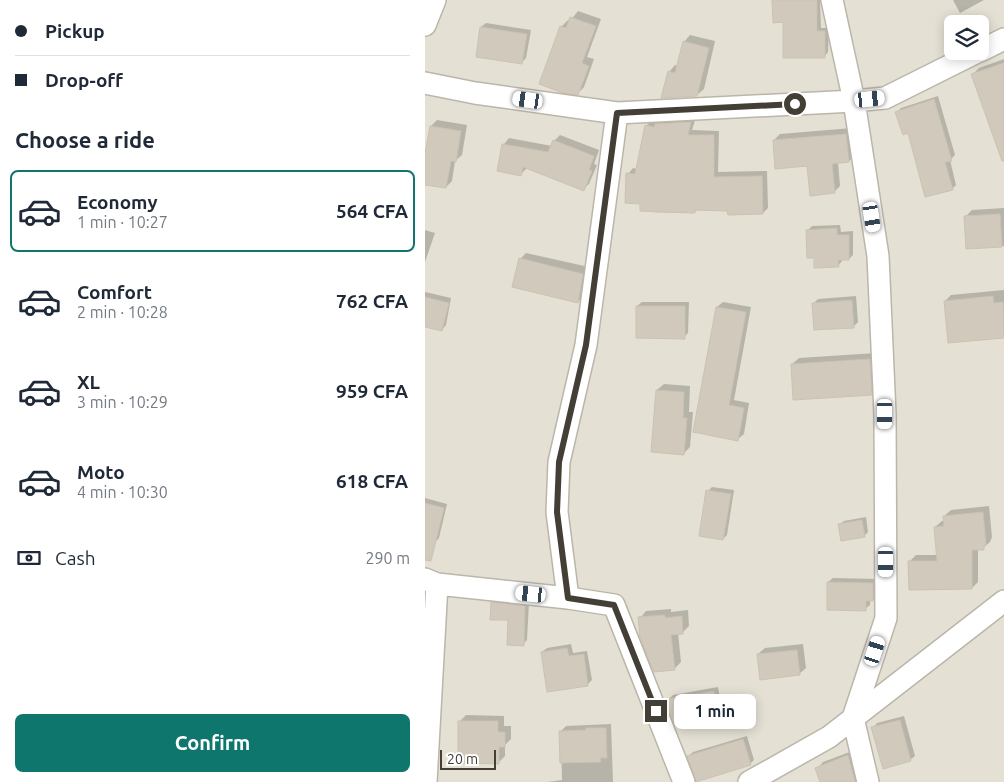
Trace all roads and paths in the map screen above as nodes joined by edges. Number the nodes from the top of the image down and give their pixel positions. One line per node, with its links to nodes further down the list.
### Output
1 (435, 0): 3 (street)
2 (832, 0): 8 (street)
3 (425, 25)
4 (1004, 39): 5 (street)
5 (989, 46)
6 (961, 60): 8 (street)
7 (425, 83): 9 (street)
8 (854, 101): 9 (street); 13 (street)
9 (617, 113): 11 (street)
10 (431, 581): 11 (street); 14 (street)
11 (568, 598): 15 (street)
12 (1004, 601): 13 (street)
13 (853, 718): 16 (street); 17 (street)
14 (426, 782)
15 (684, 782)
16 (749, 782)
17 (868, 782)

